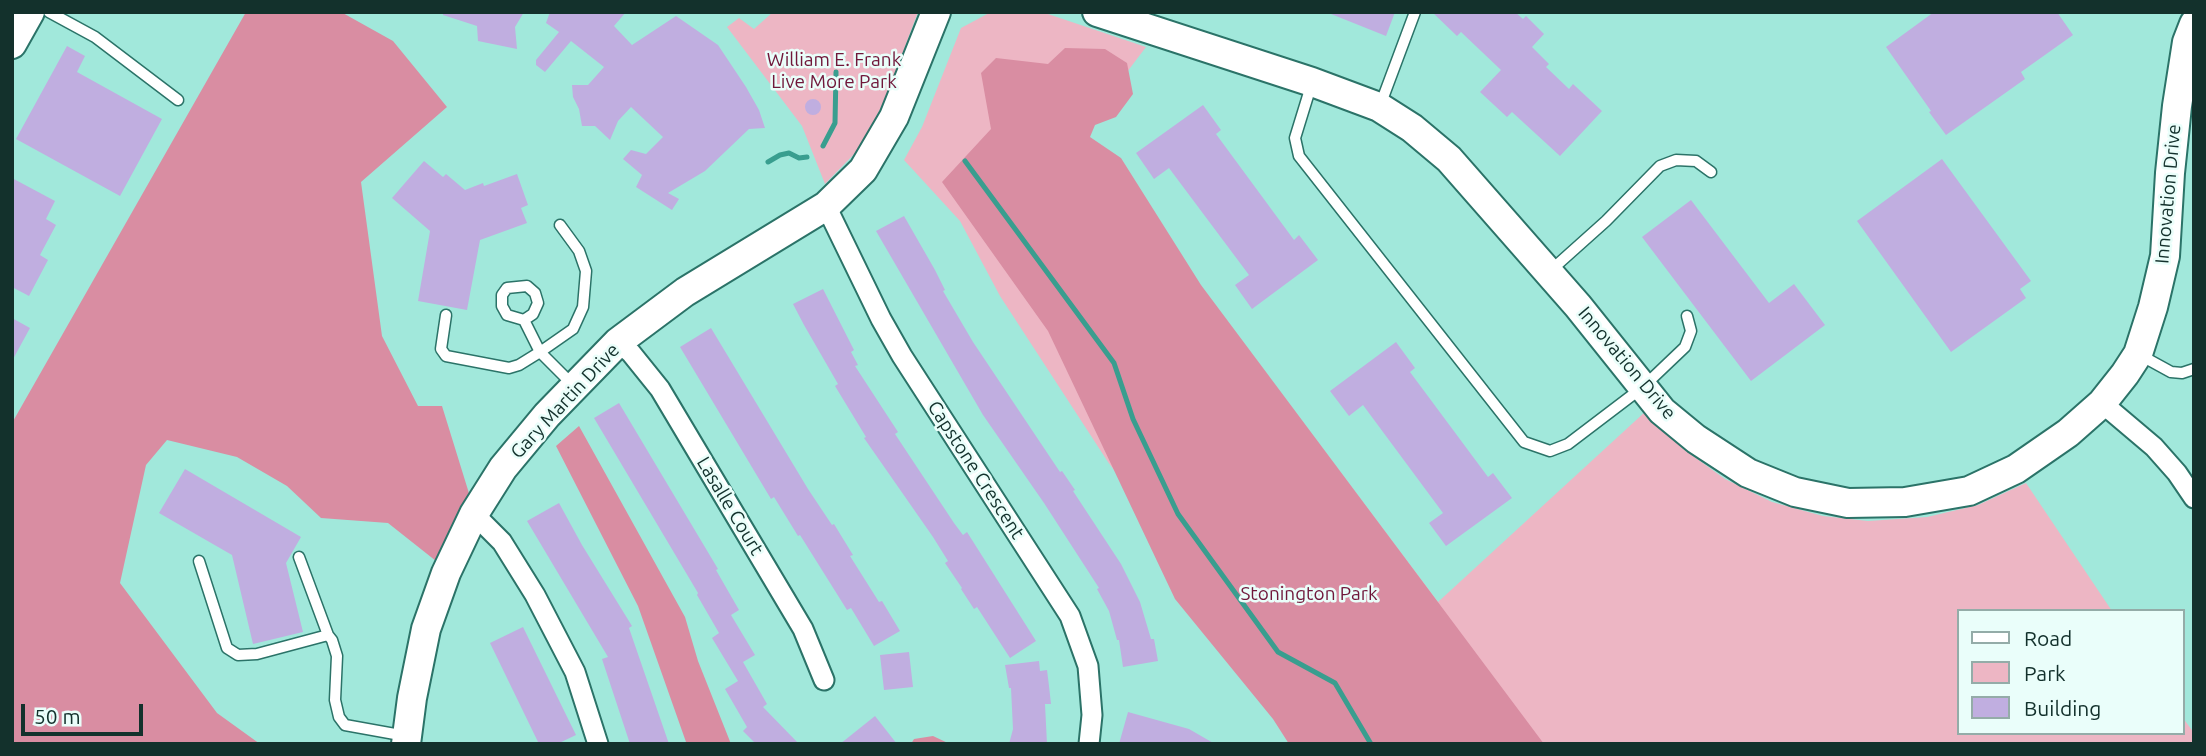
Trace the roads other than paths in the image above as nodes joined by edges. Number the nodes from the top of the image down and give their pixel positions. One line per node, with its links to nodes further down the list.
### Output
1 (30, 12): 7 (street)
2 (50, 12): 9 (lane)
3 (936, 12): 12 (street, Gary Martin Drive)
4 (1097, 12): 8 (street, Innovation Drive)
5 (1415, 12): 10 (lane)
6 (2192, 36): 20 (street, Innovation Drive)
7 (12, 44)
8 (1312, 82): 10 (street, Innovation Drive); 23 (lane)
9 (178, 100)
10 (1379, 107): 14 (street, Innovation Drive)
11 (1711, 172): 14 (lane)
12 (826, 206): 18 (street, Gary Martin Drive); 33 (street, Capstone Crescent)
13 (560, 225): 19 (lane)
14 (1548, 272): 23 (street, Innovation Drive)
15 (446, 315): 19 (lane)
16 (1687, 316): 23 (lane)
17 (524, 320): 19 (lane)
18 (618, 342): 22 (street, Gary Martin Drive); 30 (street, Lasalle Court)
19 (540, 352): 22 (lane)
20 (2138, 354): 21 (lane); 24 (street, Innovation Drive)
21 (2194, 369)
22 (574, 386): 26 (street, Gary Martin Drive)
23 (1643, 387): 24 (street, Innovation Drive)
24 (2102, 403): 25 (street)
25 (2194, 498)
26 (474, 514): 31 (street, Gary Martin Drive); 32 (street)
27 (299, 557): 29 (lane)
28 (199, 561): 29 (lane)
29 (328, 635): 31 (lane)
30 (824, 680)
31 (406, 740)
32 (598, 744)
33 (1089, 744)

